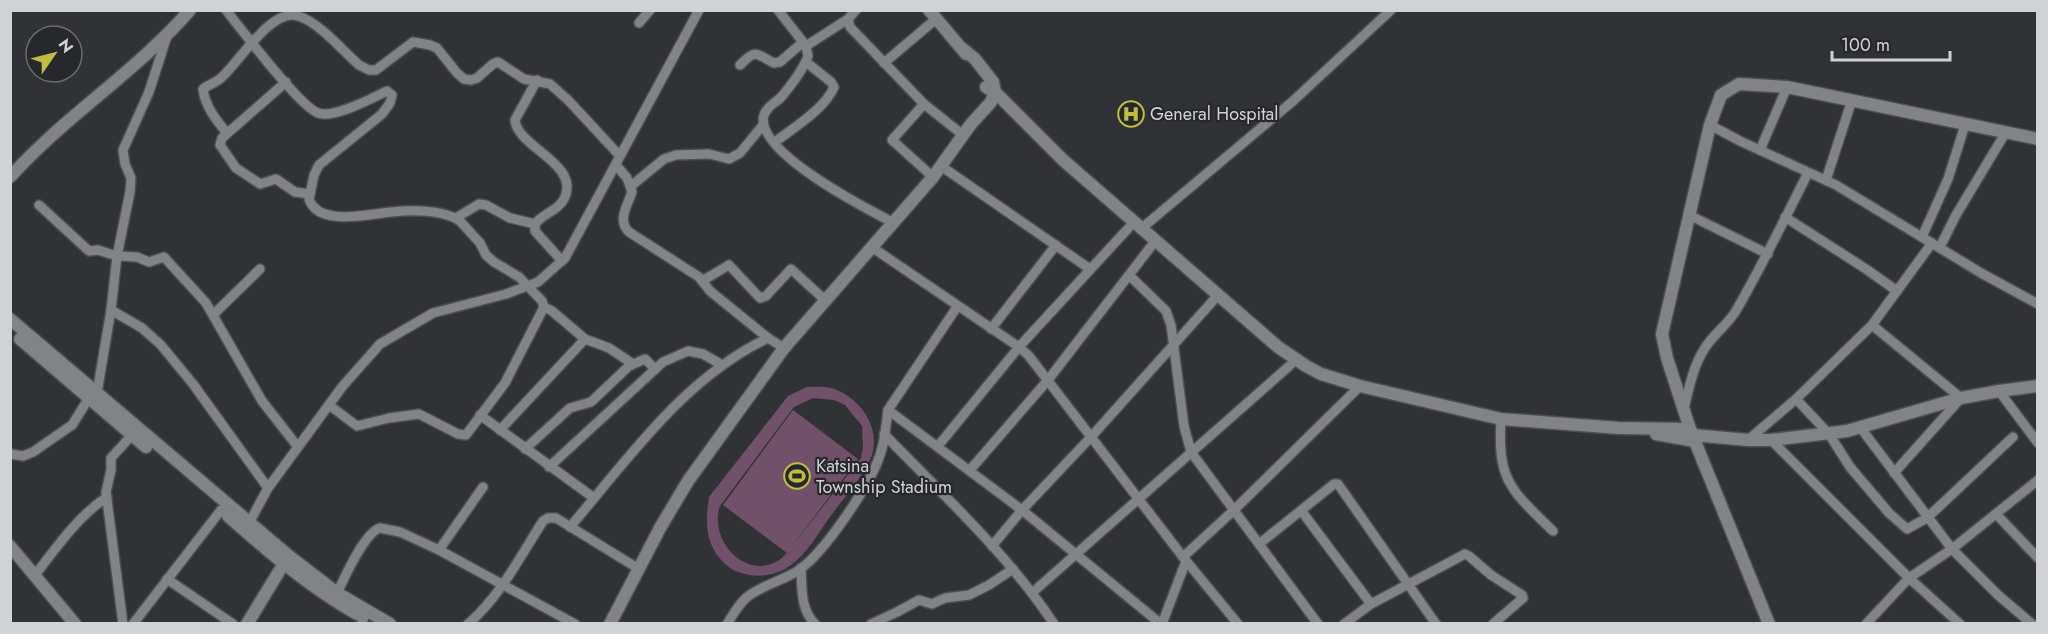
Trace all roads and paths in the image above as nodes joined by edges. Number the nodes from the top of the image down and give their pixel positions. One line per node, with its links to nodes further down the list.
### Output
1 (190, 10): 14 (street)
2 (226, 10): 15 (street)
3 (312, 10): 12 (street)
4 (650, 10): 13 (street)
5 (699, 10): 35 (street)
6 (778, 10): 16 (street)
7 (856, 10): 11 (street)
8 (1391, 10): 49 (street)
9 (283, 13): 12 (street); 15 (street)
10 (932, 15): 18 (street); 23 (street)
11 (848, 18): 16 (street); 18 (street)
12 (307, 20): 20 (street)
13 (639, 23)
14 (167, 34): 38 (street); 56 (street)
15 (251, 42): 21 (street); 31 (street)
16 (804, 44): 17 (street); 19 (street)
17 (806, 62): 26 (street); 33 (street)
18 (884, 63): 25 (street)
19 (740, 65)
20 (537, 80): 35 (street); 47 (street)
21 (286, 82): 31 (street); 42 (street)
22 (1787, 87): 24 (street); 27 (street); 34 (street)
23 (990, 89): 29 (street); 49 (street)
24 (1852, 100): 28 (street); 40 (street)
25 (924, 104): 29 (street); 39 (street)
26 (763, 125): 33 (street); 41 (street)
27 (1710, 125): 34 (street); 44 (street)
28 (1965, 125): 30 (street); 50 (street)
29 (967, 129): 36 (street)
30 (2006, 132): 32 (street); 52 (street)
31 (227, 133): 42 (street)
32 (2037, 139)
33 (775, 142): 48 (street)
34 (1760, 150): 37 (street)
35 (618, 161): 41 (street); 57 (street)
36 (941, 166): 39 (street); 53 (street)
37 (1808, 172): 40 (street); 45 (street)
38 (10, 177)
39 (933, 177): 48 (street)
40 (1826, 180): 50 (street)
41 (631, 186): 61 (street)
42 (310, 194): 46 (street)
43 (39, 205): 56 (street)
44 (1689, 216): 55 (street); 92 (street)
45 (1785, 217): 55 (street); 63 (street)
46 (456, 218): 47 (street); 62 (street)
47 (535, 224): 57 (street)
48 (894, 224): 54 (street)
49 (1138, 225): 51 (street); 59 (street)
50 (1922, 237): 52 (street)
51 (1156, 240): 60 (street); 64 (street)
52 (1936, 245): 63 (street); 66 (street)
53 (1056, 246): 59 (street); 73 (street)
54 (873, 248): 65 (street); 68 (street)
55 (1768, 254): 92 (street)
56 (117, 256): 69 (street); 70 (street)
57 (562, 261): 62 (street)
58 (260, 269): 70 (street)
59 (1090, 269): 78 (street)
60 (1130, 276): 77 (street); 84 (street)
61 (702, 280): 65 (street); 75 (street)
62 (528, 286): 67 (street); 91 (street)
63 (1897, 291): 72 (street)
64 (1219, 294): 77 (street); 80 (street)
65 (825, 300): 79 (street)
66 (2037, 304)
67 (544, 307): 76 (street); 94 (street)
68 (957, 307): 73 (street); 93 (street)
69 (111, 310): 88 (street); 117 (street)
70 (214, 314): 108 (street)
71 (10, 319): 88 (street)
72 (1872, 325): 89 (street); 90 (street)
73 (991, 329): 78 (street)
74 (10, 330): 88 (street)
75 (768, 338): 79 (street); 82 (street)
76 (585, 339): 81 (street); 97 (street)
77 (1173, 346): 102 (street); 110 (street)
78 (1019, 347): 84 (street); 107 (street)
79 (784, 348): 140 (street)
80 (1296, 360): 85 (street); 110 (street)
81 (633, 364): 83 (street); 109 (street)
82 (722, 365): 83 (street); 119 (street)
83 (655, 369): 112 (street)
84 (1048, 380): 102 (street); 113 (street)
85 (1360, 386): 95 (street); 123 (street)
86 (2037, 386): 87 (street)
87 (1999, 390): 89 (street); 106 (street)
88 (93, 396): 100 (street); 111 (street); 127 (street)
89 (1961, 398): 96 (street); 114 (street)
90 (1797, 399): 99 (street); 104 (street)
91 (329, 405): 94 (street); 108 (street)
92 (1684, 409): 101 (street)
93 (888, 410): 98 (street); 107 (street)
94 (480, 415): 97 (street)
95 (1501, 418): 101 (street); 129 (street)
96 (1860, 427): 99 (street); 114 (street)
97 (500, 430): 109 (street)
98 (884, 434): 131 (street); 139 (street)
99 (1829, 434): 105 (street); 126 (street)
100 (132, 435): 118 (street); 121 (street)
101 (1693, 435): 104 (street); 170 (street)
102 (1091, 437): 120 (street); 122 (street)
103 (2013, 437): 126 (street)
104 (1749, 440): 105 (street)
105 (1771, 440): 143 (street)
106 (2037, 443)
107 (938, 446): 113 (street)
108 (298, 447): 117 (street)
109 (525, 449): 112 (street)
110 (1191, 452): 120 (street); 123 (street)
111 (10, 454)
112 (549, 466): 119 (street)
113 (970, 470): 122 (street)
114 (1894, 473): 126 (street)
115 (2037, 480): 125 (street)
116 (483, 487): 134 (street)
117 (268, 488): 127 (street)
118 (107, 497): 142 (street); 152 (street)
119 (594, 498): 128 (street)
120 (1138, 498): 135 (street); 137 (street)
121 (221, 510): 138 (street); 144 (street)
122 (1022, 510): 131 (street); 135 (street)
123 (1234, 510): 130 (street); 137 (street)
124 (1300, 512): 130 (street); 145 (street); 149 (street)
125 (1996, 514): 132 (street); 136 (street)
126 (1928, 518): 132 (street)
127 (249, 523): 138 (street)
128 (570, 527): 140 (street); 146 (street)
129 (1553, 531)
130 (1259, 544): 166 (street)
131 (992, 546): 141 (street)
132 (1952, 549): 143 (street); 173 (street)
133 (12, 550): 142 (street)
134 (439, 550): 146 (street); 148 (street)
135 (1075, 552): 147 (street); 164 (street)
136 (2037, 558)
137 (1185, 559): 164 (street); 165 (street)
138 (289, 563): 148 (street); 150 (street); 155 (street)
139 (801, 568): 160 (street); 161 (street)
140 (639, 569): 159 (street)
141 (1013, 569): 147 (street); 162 (street)
142 (35, 575): 151 (street)
143 (1909, 578): 171 (street); 172 (street)
144 (167, 579): 153 (street); 154 (street)
145 (1407, 584): 149 (street); 168 (street); 169 (street)
146 (501, 585): 157 (street); 158 (street)
147 (1033, 592): 163 (street)
148 (338, 593): 156 (street)
149 (1371, 604): 167 (street)
150 (366, 622)
151 (75, 624)
152 (123, 624)
153 (133, 624)
154 (233, 624)
155 (247, 624)
156 (390, 624)
157 (468, 624)
158 (575, 624)
159 (610, 624)
160 (727, 624)
161 (815, 624)
162 (871, 624)
163 (1054, 624)
164 (1161, 624)
165 (1238, 624)
166 (1318, 624)
167 (1344, 624)
168 (1436, 624)
169 (1493, 624)
170 (1769, 624)
171 (1866, 624)
172 (1960, 624)
173 (2032, 624)

